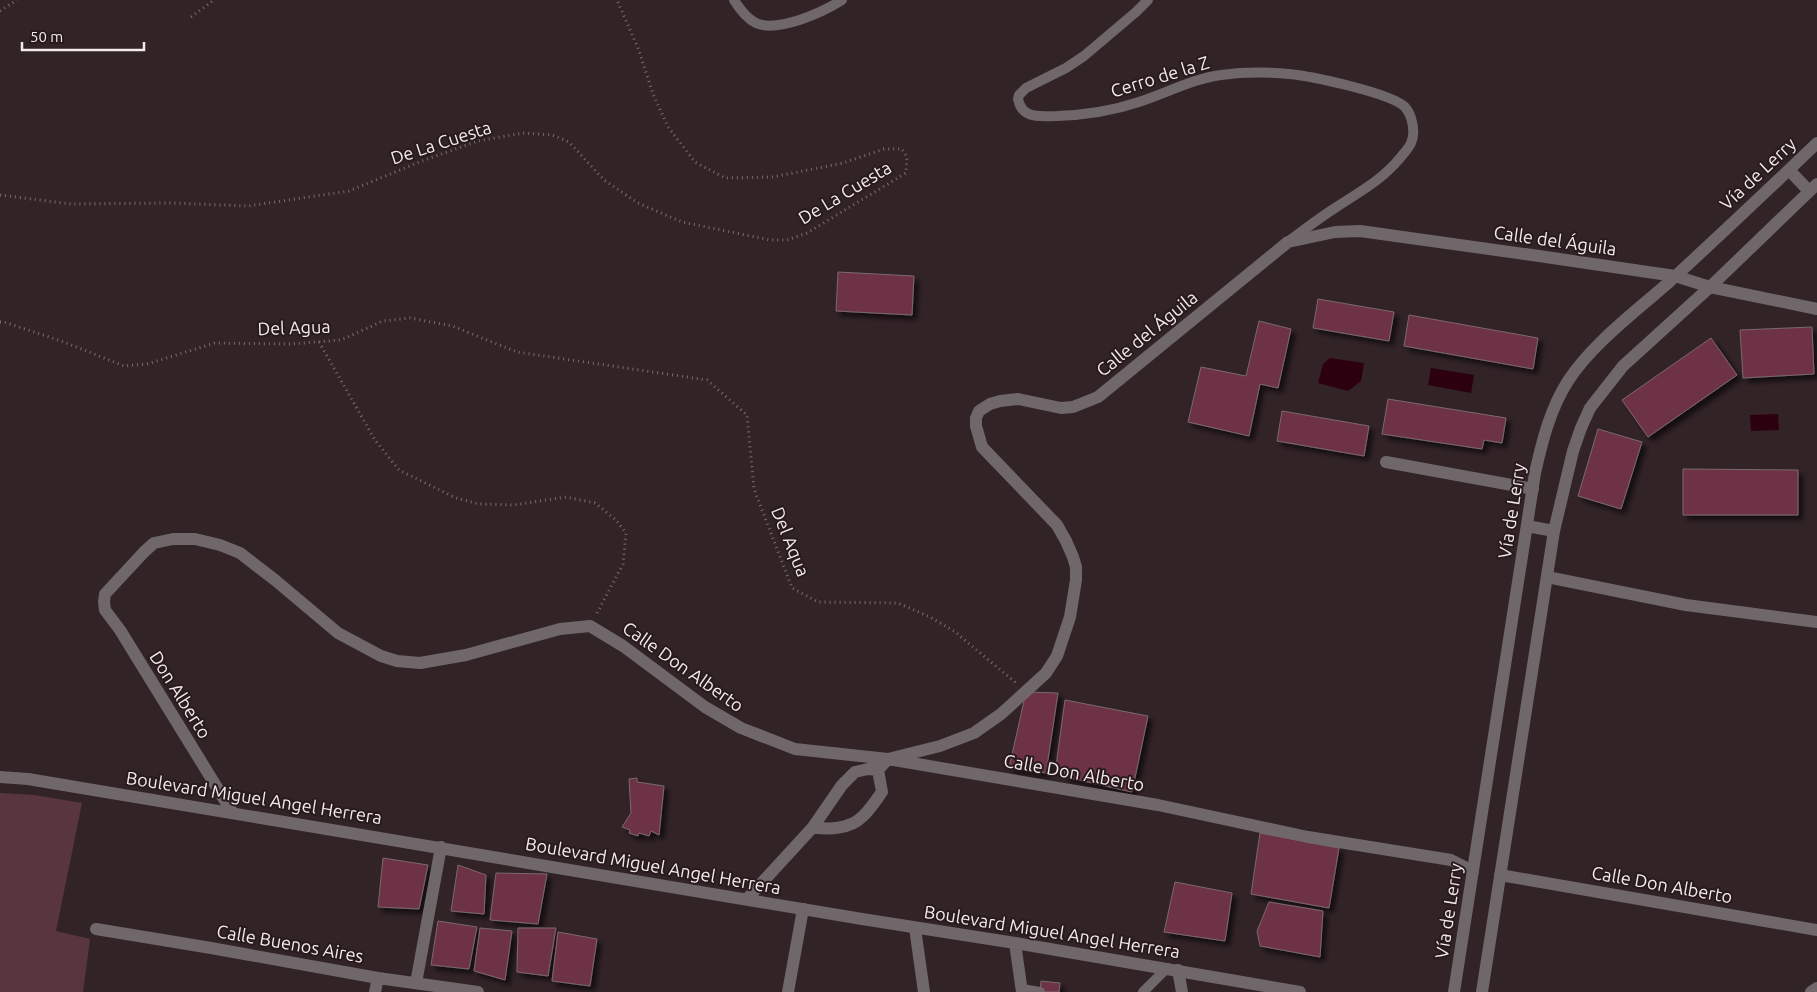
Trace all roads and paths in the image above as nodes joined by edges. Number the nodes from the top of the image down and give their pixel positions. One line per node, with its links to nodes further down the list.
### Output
1 (17, 0): 7 (path)
2 (214, 0): 8 (path)
3 (616, 0): 12 (path, De La Cuesta)
4 (734, 0): 5 (lane)
5 (842, 0)
6 (1148, 0): 13 (lane, Cerro de la Z)
7 (0, 11)
8 (191, 17)
9 (1817, 142): 10 (street, Vía de Lerry)
10 (1789, 170): 11 (street); 14 (street, Vía de Lerry)
11 (1813, 188): 15 (street)
12 (0, 195)
13 (1288, 242): 14 (street, Calle del Águila); 27 (street, Calle del Águila)
14 (1675, 276): 15 (street, Calle del Águila); 21 (street, Vía de Lerry)
15 (1710, 287): 16 (street, Calle del Águila); 23 (street)
16 (1817, 309)
17 (0, 322): 18 (path, Del Agua)
18 (319, 342): 19 (path, Del Agua); 26 (path)
19 (707, 380): 27 (path, Del Aqua)
20 (1386, 462): 21 (street)
21 (1533, 489): 22 (street, Vía de Lerry)
22 (1528, 526): 23 (street); 34 (street, Vía de Lerry)
23 (1554, 531): 24 (street)
24 (1547, 577): 25 (street); 35 (street)
25 (1817, 622)
26 (590, 626): 28 (street, Calle Don Alberto); 31 (street, Don Alberto)
27 (1026, 692): 28 (street, Calle del Águila)
28 (888, 760): 29 (street, Calle del Águila); 34 (street, Calle Don Alberto)
29 (878, 770): 32 (street); 32 (street)
30 (0, 777): 31 (street, Boulevard Miguel Angel Herrera)
31 (232, 812): 33 (street, Boulevard Miguel Angel Herrera)
32 (813, 828): 36 (street)
33 (441, 847): 36 (street, Boulevard Miguel Angel Herrera); 44 (street)
34 (1473, 871): 55 (street, Vía de Lerry)
35 (1500, 875): 40 (street, Calle Don Alberto); 56 (street)
36 (747, 899): 37 (street, Boulevard Miguel Angel Herrera)
37 (803, 909): 38 (street, Boulevard Miguel Angel Herrera); 49 (street)
38 (915, 928): 41 (street, Boulevard Miguel Angel Herrera); 50 (street)
39 (96, 929): 43 (street, Calle Buenos Aires)
40 (1817, 930)
41 (1015, 943): 42 (street, Boulevard Miguel Angel Herrera); 46 (street)
42 (1173, 969): 52 (lane); 53 (street); 54 (street, Boulevard Miguel Angel Herrera)
43 (378, 978): 44 (street, Calle Buenos Aires); 47 (street)
44 (416, 983): 48 (street, Calle Buenos Aires)
45 (1817, 988): 57 (street)
46 (1022, 991): 51 (lane)
47 (375, 992)
48 (478, 992)
49 (788, 992)
50 (924, 992)
51 (1040, 992)
52 (1143, 992)
53 (1182, 992)
54 (1300, 992)
55 (1454, 992)
56 (1482, 992)
57 (1811, 992)

